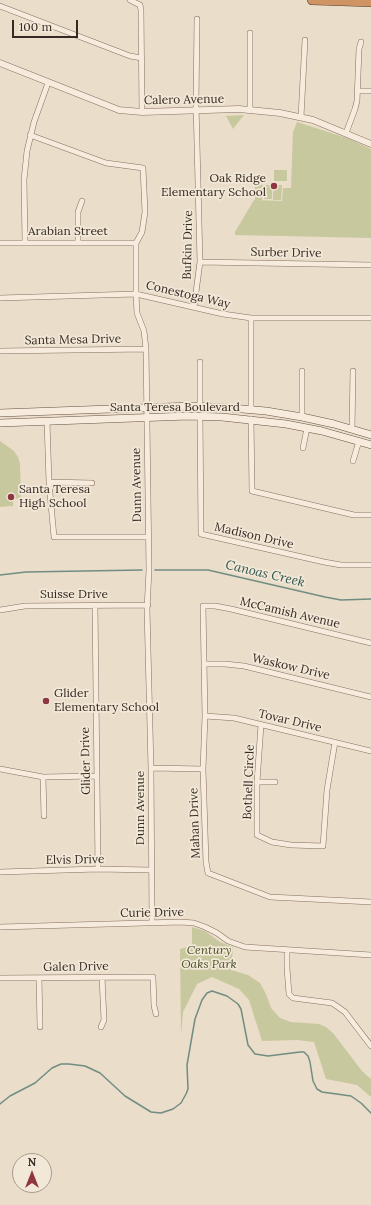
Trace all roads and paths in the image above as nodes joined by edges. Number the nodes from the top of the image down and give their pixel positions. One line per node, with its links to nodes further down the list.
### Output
1 (130, 0): 9 (street)
2 (312, 0): 3 (highway)
3 (371, 2)
4 (0, 6): 9 (street)
5 (197, 19): 15 (street, Bufkin Drive)
6 (250, 33): 14 (street)
7 (305, 40): 17 (street)
8 (361, 42): 12 (street)
9 (142, 58): 16 (street)
10 (0, 63): 11 (street, Calero Avenue)
11 (48, 83): 16 (street, Calero Avenue); 19 (street)
12 (358, 91): 13 (street); 18 (street)
13 (371, 91)
14 (250, 110): 15 (street, Calero Avenue); 17 (street, Calero Avenue)
15 (196, 111): 16 (street, Calero Avenue); 26 (street, Bufkin Drive)
16 (142, 112)
17 (301, 117): 18 (street, Calero Avenue)
18 (346, 133): 20 (street, Calero Avenue)
19 (30, 135): 22 (street); 25 (street, Dunn Avenue)
20 (371, 144)
21 (82, 200): 23 (street)
22 (25, 242): 23 (street, Arabian Street); 24 (street, Arabian Street)
23 (78, 242): 25 (street, Arabian Street)
24 (0, 243)
25 (136, 243): 28 (street, Dunn Avenue)
26 (200, 262): 27 (street, Surber Drive); 30 (street, Bufkin Drive)
27 (371, 265)
28 (136, 294): 29 (street, Conestoga Way); 30 (street, Conestoga Way); 33 (street, Dunn Avenue)
29 (0, 298)
30 (194, 307): 31 (street, Conestoga Way)
31 (250, 318): 32 (street, Conestoga Way); 40 (street)
32 (371, 318)
33 (146, 349): 34 (street, Santa Mesa Drive); 39 (street, Dunn Avenue)
34 (0, 351)
35 (200, 362): 38 (street)
36 (302, 372): 43 (street)
37 (353, 372): 49 (street)
38 (200, 406): 39 (main road, Santa Teresa Boulevard); 40 (main road, Santa Teresa Boulevard)
39 (147, 408): 41 (main road, Santa Teresa Boulevard); 44 (street, Dunn Avenue)
40 (251, 409): 43 (main road, Santa Teresa Boulevard)
41 (0, 413)
42 (200, 416): 44 (main road, Santa Teresa Boulevard); 45 (main road, Santa Teresa Boulevard); 59 (street, Madison Drive)
43 (302, 417): 49 (main road, Santa Teresa Boulevard)
44 (147, 418): 46 (main road, Santa Teresa Boulevard); 58 (street, Dunn Avenue)
45 (251, 419): 48 (main road, Santa Teresa Boulevard); 57 (street)
46 (47, 421): 47 (main road, Santa Teresa Boulevard); 55 (street)
47 (0, 423)
48 (307, 428): 51 (main road, Santa Teresa Boulevard); 53 (street)
49 (352, 429): 50 (main road, Santa Teresa Boulevard)
50 (371, 435)
51 (359, 441): 52 (main road, Santa Teresa Boulevard); 54 (street)
52 (371, 445)
53 (303, 448)
54 (353, 461)
55 (49, 482): 56 (street); 58 (street)
56 (92, 483)
57 (371, 515)
58 (148, 537): 60 (street, Dunn Avenue)
59 (371, 565)
60 (148, 604): 61 (street, Suisse Drive); 71 (street, Dunn Avenue)
61 (95, 605): 63 (street, Suisse Drive); 74 (street, Glider Drive)
62 (203, 606): 64 (street, McCamish Avenue); 65 (street, Mahan Drive)
63 (0, 610)
64 (371, 642)
65 (204, 664): 66 (street, Waskow Drive); 67 (street, Mahan Drive)
66 (371, 697)
67 (205, 716): 68 (street, Tovar Drive); 73 (street, Mahan Drive)
68 (261, 725): 69 (street, Tovar Drive); 76 (street, Bothell Circle)
69 (335, 742): 70 (street, Tovar Drive); 76 (street, Bothell Circle)
70 (371, 750)
71 (151, 768): 73 (street); 80 (street, Dunn Avenue)
72 (0, 769): 75 (street)
73 (203, 769): 82 (street, Mahan Drive)
74 (96, 776): 75 (street); 79 (street, Glider Drive)
75 (43, 777): 78 (street)
76 (257, 782): 77 (street)
77 (275, 782)
78 (44, 816)
79 (98, 869): 80 (street, Elvis Drive); 81 (street, Elvis Drive)
80 (151, 870): 83 (street, Dunn Avenue)
81 (0, 872)
82 (371, 902)
83 (152, 922): 84 (street, Curie Drive); 85 (street, Curie Drive)
84 (0, 927)
85 (287, 950): 86 (street, Curie Drive); 93 (street)
86 (371, 955)
87 (102, 976): 89 (street, Galen Drive); 90 (street, Galen Drive); 92 (street)
88 (0, 978): 89 (street, Galen Drive)
89 (39, 978): 91 (street)
90 (156, 1014)
91 (40, 1027)
92 (101, 1027)
93 (371, 1046)

